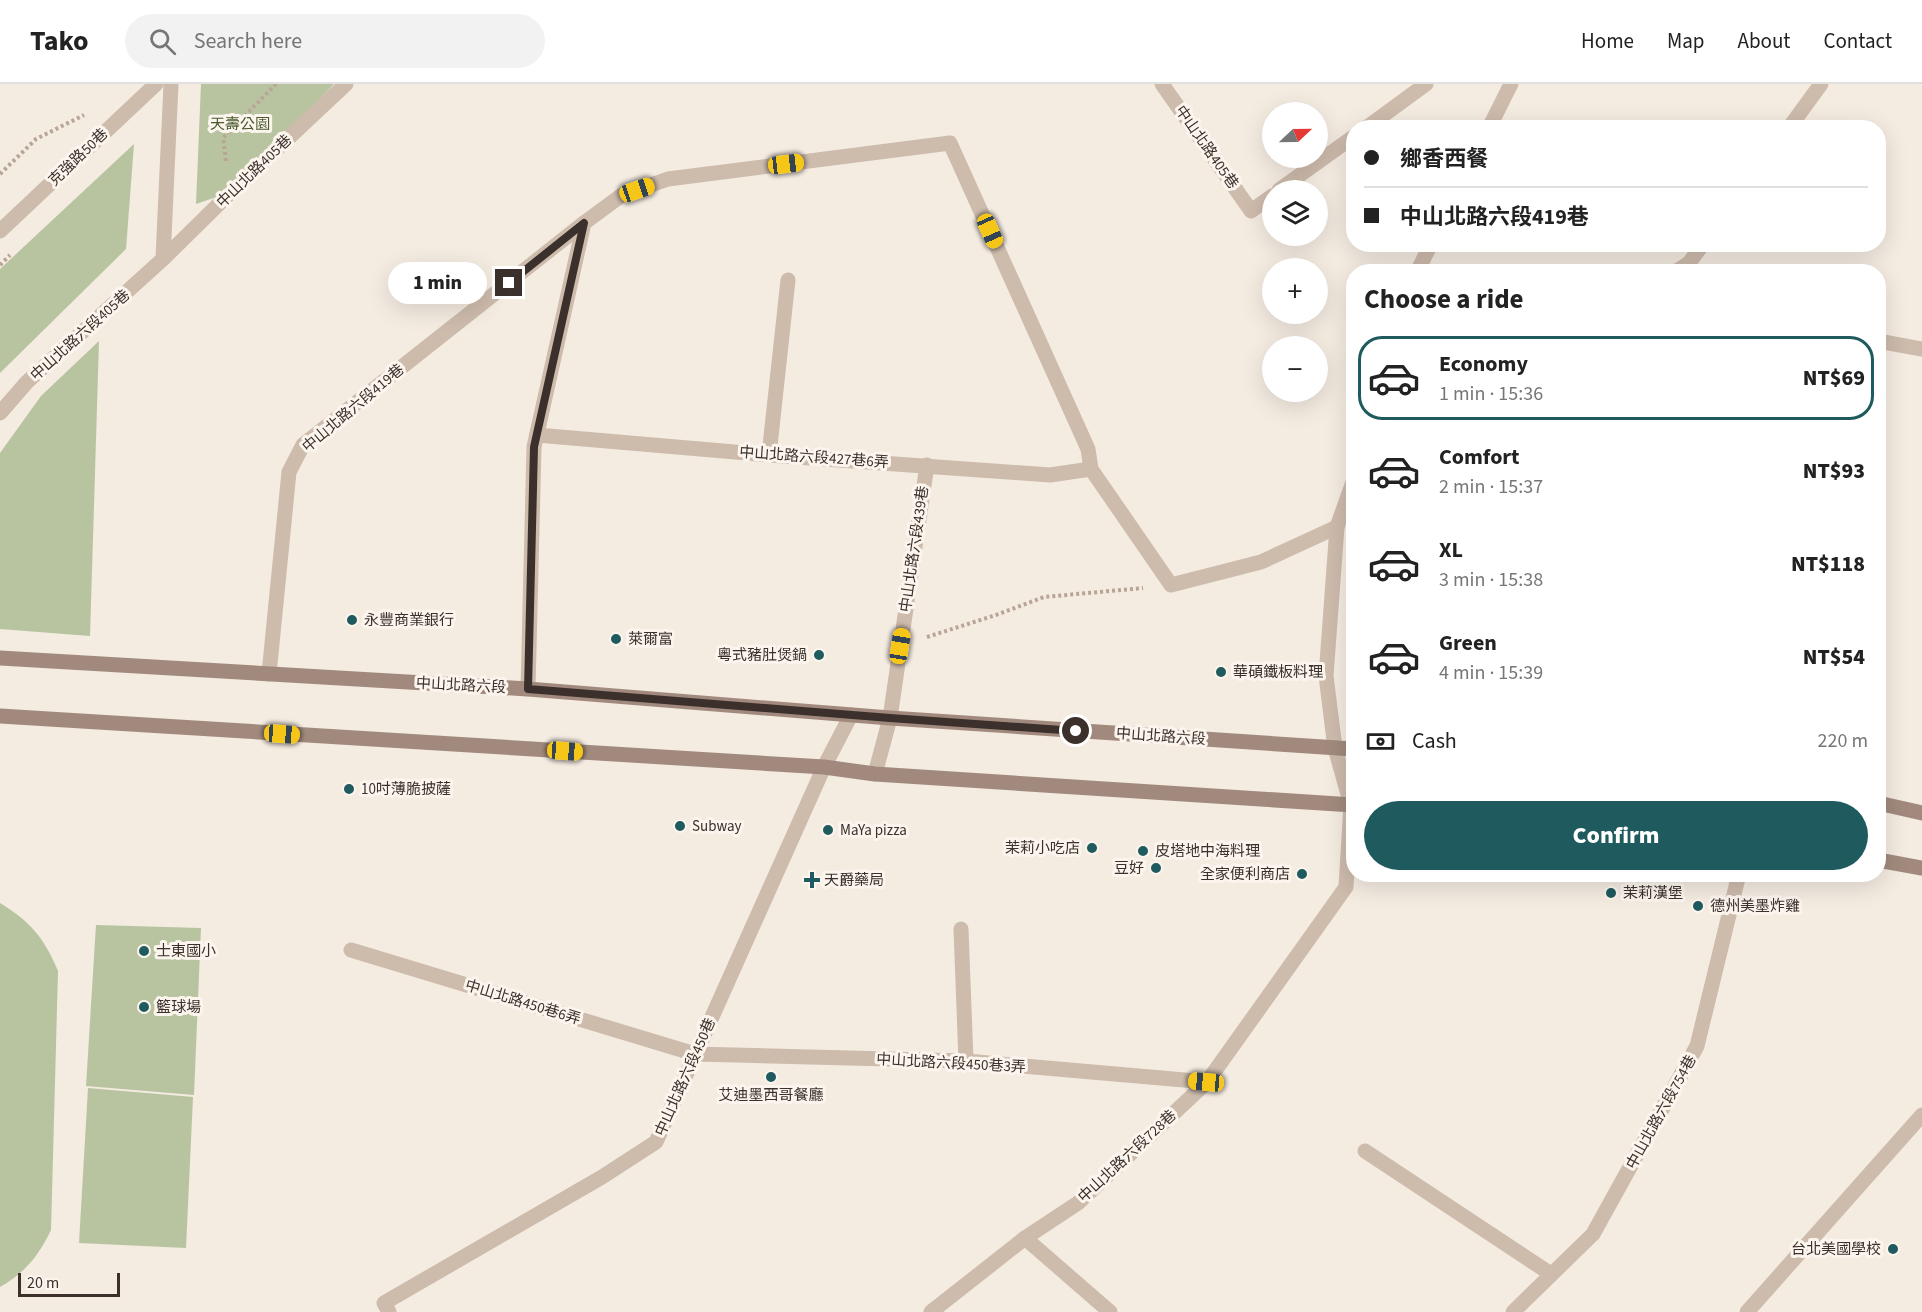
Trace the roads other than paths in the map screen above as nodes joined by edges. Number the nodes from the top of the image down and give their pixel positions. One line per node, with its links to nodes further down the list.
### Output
1 (156, 84): 15 (street, 克強路50巷)
2 (171, 84): 17 (street)
3 (346, 84): 17 (street, 中山北路405巷)
4 (1162, 84): 13 (street, 中山北路405巷)
5 (1426, 84): 8 (street)
6 (1510, 84): 9 (street)
7 (1821, 84): 10 (street)
8 (1377, 120)
9 (1493, 120)
10 (1795, 120)
11 (1346, 142): 12 (street)
12 (1294, 180)
13 (1262, 203)
14 (584, 223): 23 (street); 26 (street, 中山北路六段419巷); 30 (street, 中山北路六段419巷)
15 (0, 231)
16 (1697, 252): 18 (street)
17 (163, 259): 22 (street, 中山北路六段405巷)
18 (1687, 264)
19 (788, 280): 24 (street)
20 (1886, 342): 21 (street)
21 (1922, 349)
22 (0, 413)
23 (537, 435): 24 (street, 中山北路六段427巷6弄); 31 (street)
24 (769, 455): 25 (street, 中山北路六段427巷6弄)
25 (927, 465): 26 (street, 中山北路六段427巷6弄); 34 (street, 中山北路六段439巷)
26 (1091, 469): 28 (street)
27 (1346, 502): 28 (street)
28 (1337, 527): 35 (street)
29 (0, 658): 30 (main road, 中山北路六段)
30 (269, 674): 31 (main road, 中山北路六段)
31 (528, 689): 32 (main road, 中山北路六段)
32 (851, 715): 34 (main road, 中山北路六段); 37 (street, 中山北路六段450巷)
33 (0, 716): 37 (main road)
34 (890, 718): 35 (main road, 中山北路六段); 38 (street, 中山北路六段439巷)
35 (1335, 748): 36 (main road, 中山北路六段); 39 (street)
36 (1346, 749)
37 (824, 767): 38 (main road); 49 (street, 中山北路六段450巷)
38 (875, 774): 40 (main road)
39 (1346, 785)
40 (1346, 805)
41 (1886, 805): 42 (main road)
42 (1922, 813)
43 (1886, 861): 44 (main road)
44 (1922, 868)
45 (1346, 882): 51 (street, 中山北路六段728巷)
46 (1737, 882): 55 (street, 中山北路六段754巷)
47 (961, 929): 50 (street)
48 (351, 950): 49 (street, 中山北路450巷6弄)
49 (694, 1054): 50 (street, 中山北路六段450巷3弄); 56 (street, 中山北路六段450巷)
50 (966, 1061): 51 (street, 中山北路六段450巷3弄)
51 (1206, 1082): 54 (street, 中山北路六段728巷)
52 (1922, 1115): 60 (street)
53 (1365, 1151): 55 (street)
54 (1025, 1238): 57 (street, 中山北路六段728巷); 58 (street)
55 (1551, 1274): 59 (street, 中山北路六段754巷)
56 (389, 1312)
57 (931, 1312)
58 (1110, 1312)
59 (1513, 1312)
60 (1747, 1312)

